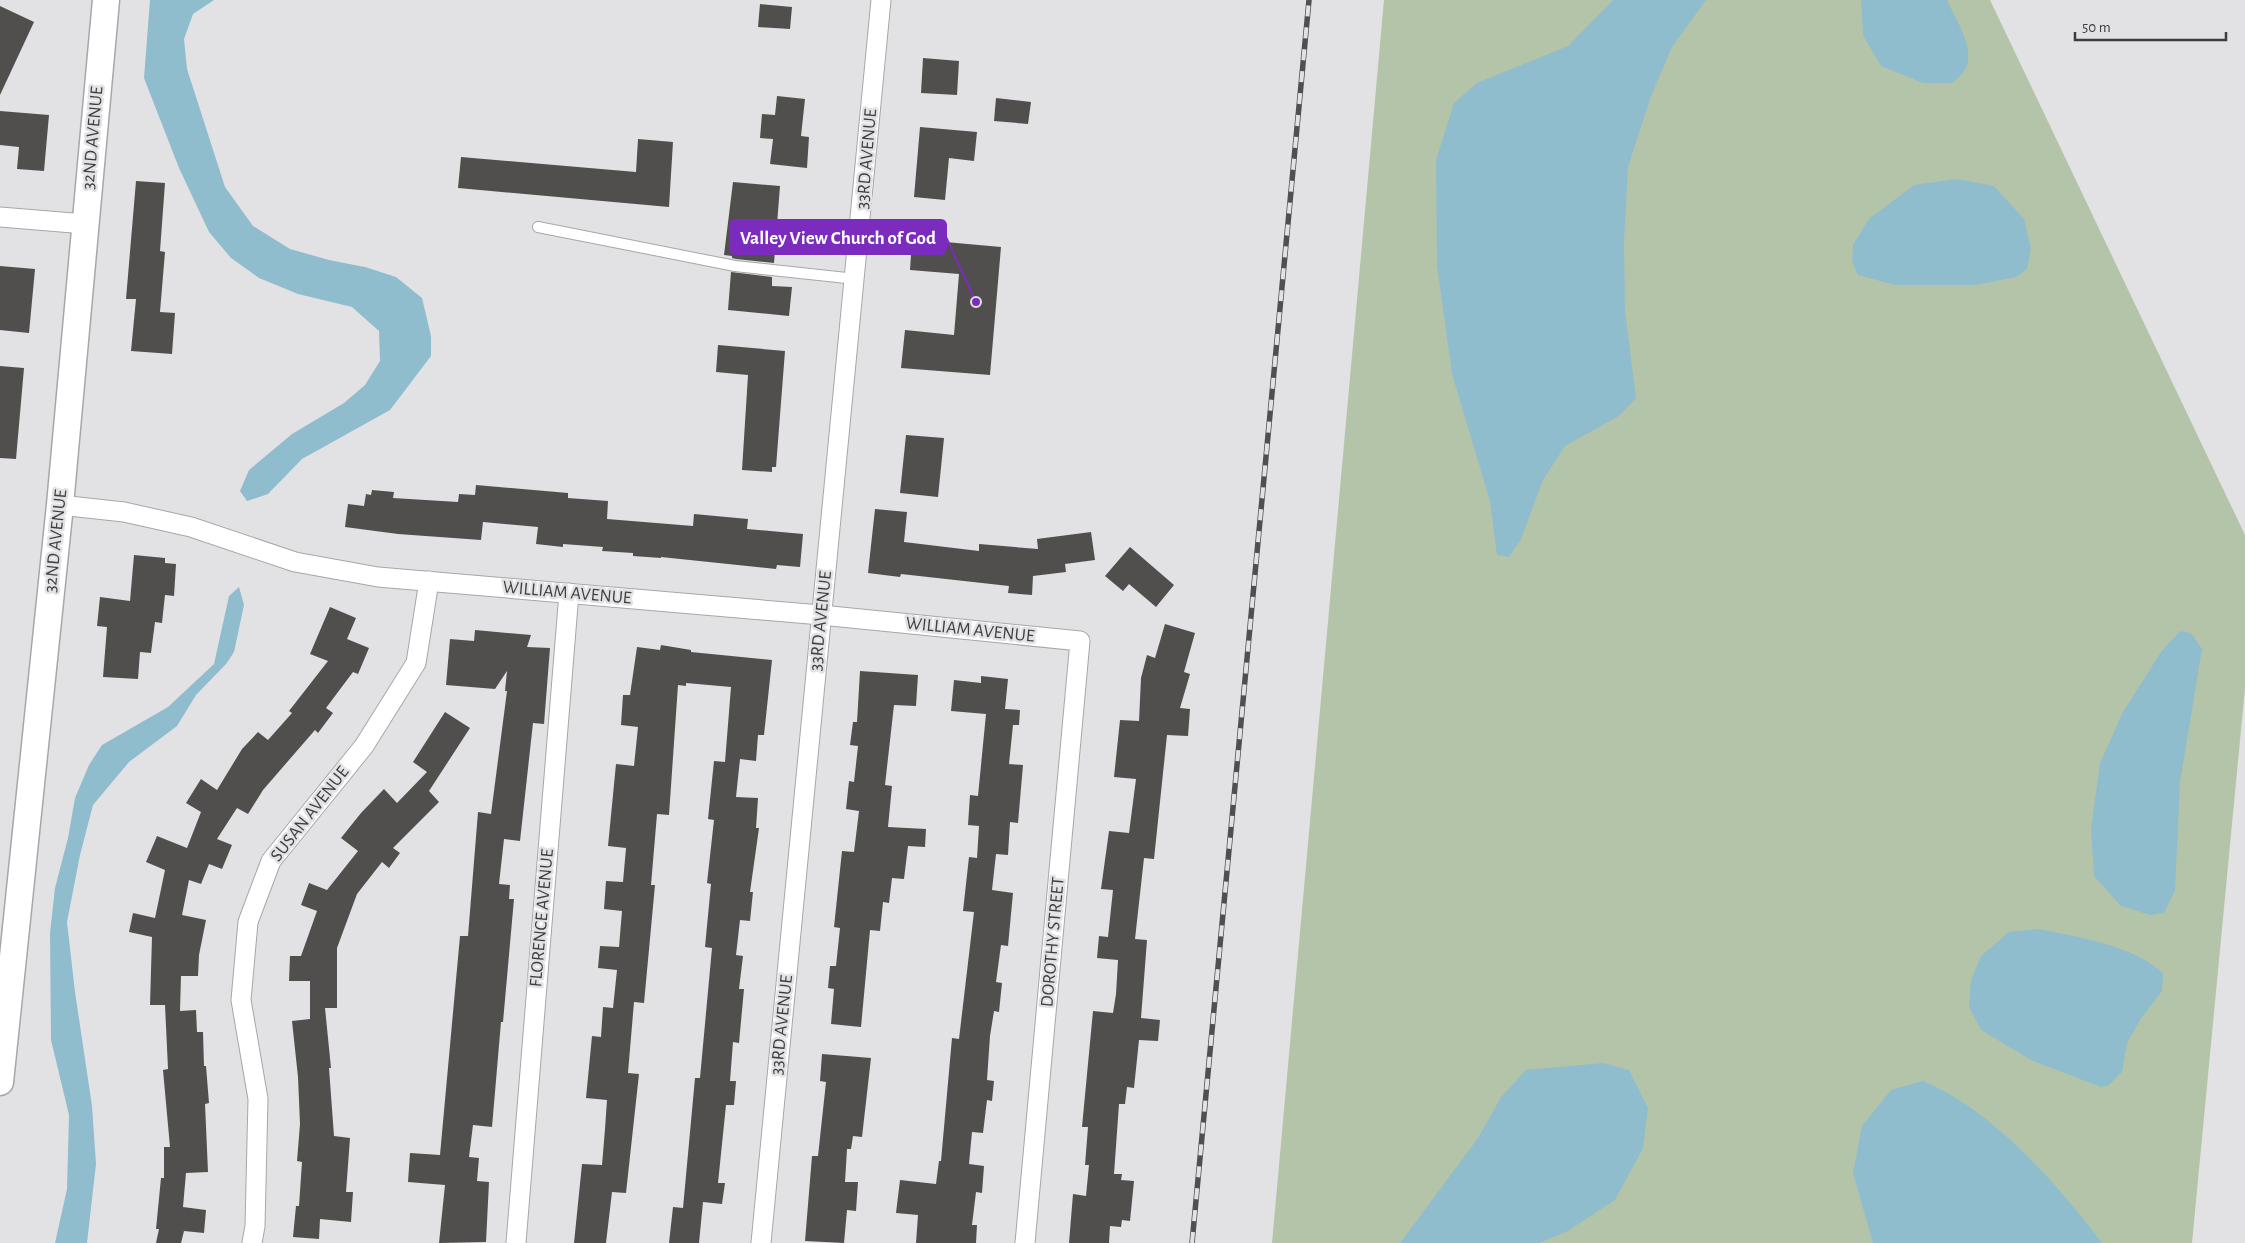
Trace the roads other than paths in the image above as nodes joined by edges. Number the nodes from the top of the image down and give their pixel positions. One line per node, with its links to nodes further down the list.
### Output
1 (106, 0): 4 (street, 32ND AVENUE)
2 (881, 0): 6 (street, 33RD AVENUE)
3 (0, 216): 4 (street)
4 (85, 224): 7 (street, 32ND AVENUE)
5 (538, 227): 6 (lane)
6 (856, 279): 10 (street, 33RD AVENUE)
7 (60, 505): 8 (street, WILLIAM AVENUE); 12 (street, 32ND AVENUE)
8 (429, 581): 9 (street, WILLIAM AVENUE); 13 (street, SUSAN AVENUE)
9 (569, 593): 10 (street, WILLIAM AVENUE); 14 (street, FLORENCE AVENUE)
10 (821, 615): 11 (street, WILLIAM AVENUE); 15 (street, 33RD AVENUE)
11 (1080, 641): 16 (street, DOROTHY STREET)
12 (0, 1082)
13 (252, 1243)
14 (516, 1243)
15 (761, 1243)
16 (1025, 1243)

